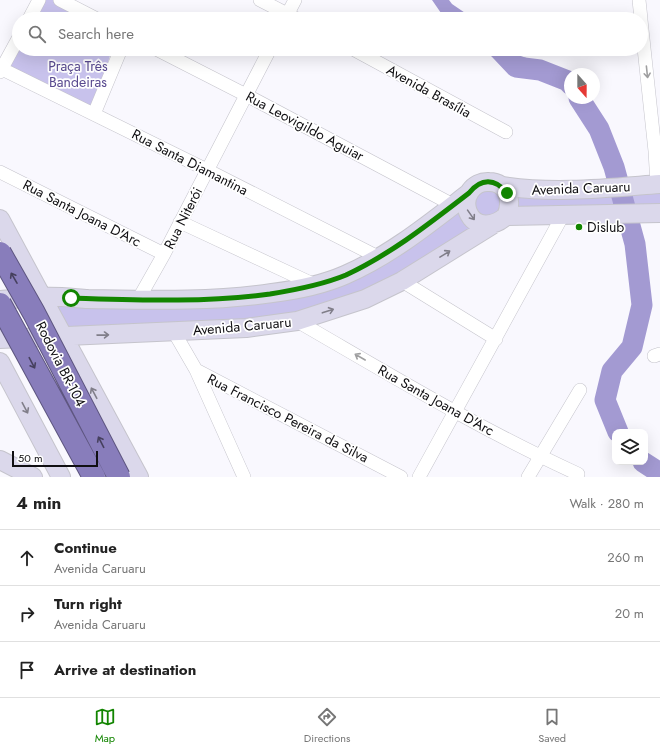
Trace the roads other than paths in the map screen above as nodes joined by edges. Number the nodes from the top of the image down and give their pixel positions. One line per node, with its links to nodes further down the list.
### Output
1 (39, 0): 6 (street)
2 (60, 0): 7 (street)
3 (260, 0): 8 (street)
4 (295, 0): 9 (street)
5 (639, 0): 10 (street)
6 (33, 12)
7 (84, 12)
8 (281, 12)
9 (291, 12)
10 (640, 12)
11 (12, 50): 17 (street)
12 (118, 56): 19 (street)
13 (170, 56): 18 (street, Rua Leovigildo Aguiar)
14 (266, 56): 18 (street, Rua Niterói)
15 (366, 56): 20 (street, Avenida Brasília)
16 (646, 56): 21 (street, one-way to 21)
17 (1, 70): 19 (street, Rua Santa Diamantina)
18 (246, 95): 22 (street, Rua Niterói); 27 (street, Rua Leovigildo Aguiar)
19 (94, 114): 22 (street, Rua Santa Diamantina)
20 (506, 132)
21 (658, 151): 24 (street)
22 (207, 170): 32 (street, Rua Niterói); 35 (street, Rua Santa Diamantina)
23 (0, 172): 34 (street, Rua Santa Joana D'Arc)
24 (653, 185): 25 (main road, Avenida Caruaru)
25 (502, 186): 26 (main road, Avenida Caruaru); 31 (main road)
26 (469, 193): 27 (main road, Avenida Caruaru); 31 (main road, Avenida Caruaru, one-way to 31)
27 (454, 205): 35 (main road, Avenida Caruaru)
28 (660, 214): 29 (main road, Avenida Caruaru)
29 (563, 215): 31 (main road, Avenida Caruaru); 46 (street)
30 (0, 219): 38 (main road)
31 (499, 220): 36 (main road, Avenida Caruaru, one-way to 31)
32 (180, 222): 34 (street, Rua Niterói); 37 (street)
33 (0, 253): 58 (highway, Rodovia BR-104, one-way to 33, bridge)
34 (164, 254): 40 (street, Rua Niterói)
35 (380, 258): 37 (main road, Avenida Caruaru)
36 (402, 281): 42 (main road, Avenida Caruaru, one-way to 36); 46 (street)
37 (315, 285): 40 (main road, Avenida Caruaru)
38 (43, 297): 39 (main road, Avenida Caruaru); 40 (main road, Avenida Caruaru); 43 (main road)
39 (0, 300)
40 (138, 300)
41 (0, 304): 57 (highway, Rodovia BR-104, one-way to 57, bridge)
42 (297, 321): 44 (main road, Avenida Caruaru); 50 (street, Rua Santa Joana D'Arc, one-way to 42)
43 (60, 329): 44 (main road, Avenida Caruaru, one-way to 44); 45 (main road, Avenida Caruaru); 59 (main road, one-way to 43)
44 (174, 332): 48 (street)
45 (0, 339)
46 (496, 339): 50 (street)
47 (0, 362): 56 (main road, one-way to 56)
48 (196, 370): 54 (street, Rua Francisco Pereira da Silva); 60 (street)
49 (580, 390): 51 (street)
50 (455, 412): 51 (street, Rua Santa Joana D'Arc); 61 (street)
51 (540, 456): 53 (street, Rua Santa Joana D'Arc); 62 (street)
52 (0, 460): 55 (main road)
53 (578, 474)
54 (392, 475)
55 (33, 477)
56 (61, 477)
57 (94, 477)
58 (119, 477)
59 (139, 477)
60 (244, 477)
61 (418, 477)
62 (528, 477)

